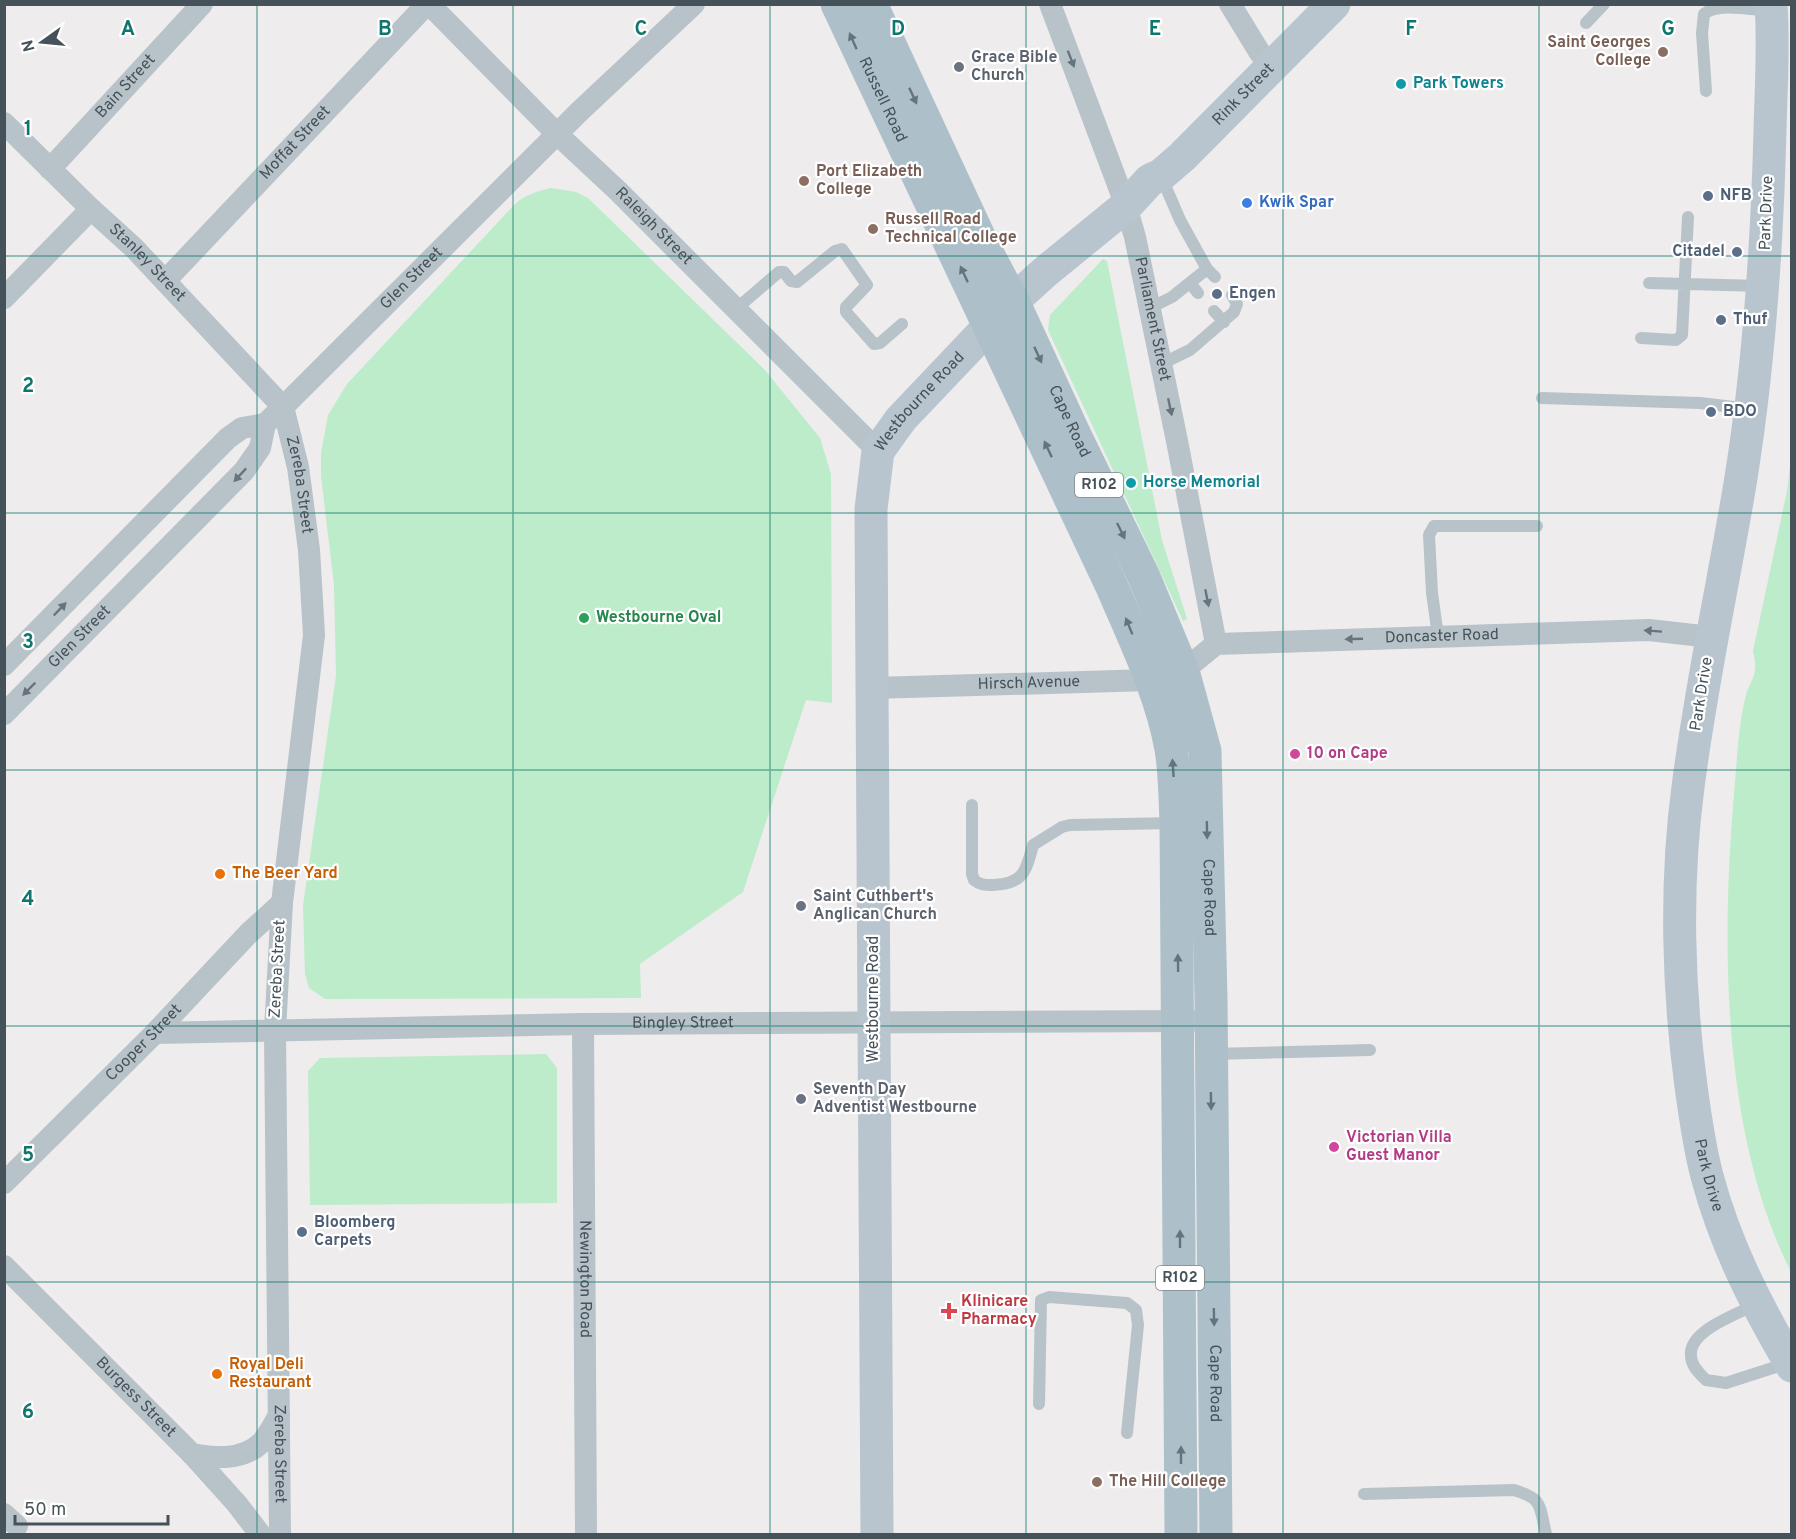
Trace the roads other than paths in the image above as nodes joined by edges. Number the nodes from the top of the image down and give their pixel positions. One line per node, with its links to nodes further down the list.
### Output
1 (202, 4): 17 (street, Bain Street)
2 (428, 4): 16 (street, Raleigh Street); 22 (street, Moffat Street)
3 (694, 4): 16 (street, Glen Street)
4 (837, 4): 36 (main road, Russell Road / R102, one-way to 4)
5 (871, 4): 30 (main road, Russell Road / R102, one-way to 30)
6 (1050, 4): 19 (street, Parliament Street, one-way to 19)
7 (1230, 4): 13 (street)
8 (1309, 4): 13 (street, Rink Street)
9 (1334, 4): 13 (street, Rink Street)
10 (1604, 4): 12 (lane)
11 (1772, 8): 14 (lane); 25 (street, Park Drive)
12 (1586, 24)
13 (1265, 60): 18 (street, Rink Street)
14 (1706, 92)
15 (4, 123): 17 (street, Stanley Street)
16 (557, 134): 32 (street, Raleigh Street); 40 (street, Glen Street)
17 (50, 168): 20 (street, Stanley Street)
18 (1155, 174): 19 (street, Rink Street); 26 (lane)
19 (1126, 206): 30 (street, Rink Street); 31 (street, Parliament Street)
20 (91, 209): 22 (street, Stanley Street); 29 (street)
21 (1688, 217): 24 (lane)
22 (165, 281): 40 (street, Stanley Street)
23 (1649, 283): 24 (lane)
24 (1685, 284): 25 (lane); 37 (lane)
25 (1763, 286): 41 (street, Park Drive)
26 (1185, 287): 27 (lane); 31 (lane)
27 (1198, 293)
28 (1232, 295): 34 (lane)
29 (4, 298)
30 (1013, 301): 36 (street, Rink Street); 49 (main road, Cape Road / R102, one-way to 49)
31 (1150, 308): 38 (street, Parliament Street)
32 (736, 309): 35 (lane); 43 (street, Raleigh Street)
33 (1214, 311): 34 (lane)
34 (1224, 322): 38 (lane)
35 (902, 324)
36 (989, 327): 43 (street, Westbourne Road); 50 (main road, Cape Road / R102, one-way to 36)
37 (1641, 338)
38 (1161, 364): 47 (street, Parliament Street, one-way to 47)
39 (1542, 398): 41 (lane)
40 (283, 408): 42 (street, Glen Street); 55 (street, Zereba Street)
41 (1751, 409): 46 (street, Park Drive)
42 (265, 424): 48 (street, Glen Street, one-way to 42); 52 (street, Glen Street, one-way to 52)
43 (878, 451): 51 (street, Westbourne Road)
44 (1537, 526): 45 (lane)
45 (1438, 636): 46 (street, Doncaster Road, one-way to 45); 47 (street, Doncaster Road, one-way to 47)
46 (1711, 638): 66 (street, Park Drive)
47 (1216, 644): 49 (street)
48 (4, 665)
49 (1183, 671): 50 (street, Hirsch Avenue); 58 (main road, Cape Road / R102, one-way to 58)
50 (1151, 680): 51 (street, Hirsch Avenue); 54 (main road, Cape Road / R102, one-way to 50)
51 (873, 688): 57 (street, Westbourne Road)
52 (4, 714)
53 (972, 806): 54 (lane)
54 (1176, 823): 56 (main road, Cape Road / R102, one-way to 54)
55 (282, 903): 60 (street, Zereba Street); 61 (street, Cooper Street)
56 (1178, 1021): 57 (street, Bingley Street); 58 (street, Bingley Street); 77 (main road, Cape Road / R102, one-way to 56)
57 (874, 1022): 59 (street, Bingley Street); 76 (street, Westbourne Road)
58 (1210, 1022): 63 (main road, Cape Road / R102)
59 (582, 1024): 60 (street, Bingley Street); 75 (street, Newington Road)
60 (274, 1031): 61 (street, Bingley Street); 69 (street, Zereba Street)
61 (155, 1033): 64 (street, Cooper Street)
62 (1370, 1050): 63 (lane)
63 (1211, 1054): 78 (main road, Cape Road / R102, one-way to 78)
64 (4, 1183)
65 (4, 1266): 71 (street, Burgess Street)
66 (1756, 1305): 67 (street, Park Drive); 67 (lane)
67 (1790, 1365)
68 (1039, 1404): 70 (lane)
69 (279, 1414): 71 (street); 74 (street, Zereba Street)
70 (1127, 1433)
71 (192, 1454): 73 (street, Burgess Street)
72 (1364, 1494): 79 (lane)
73 (260, 1534)
74 (280, 1534)
75 (586, 1534)
76 (877, 1534)
77 (1181, 1534)
78 (1216, 1534)
79 (1546, 1534)

